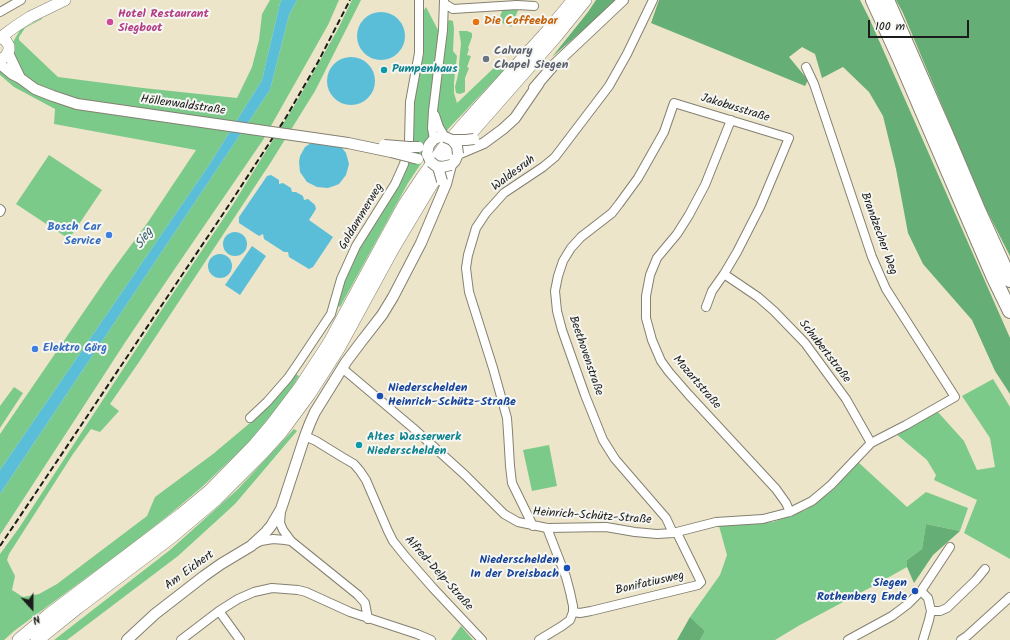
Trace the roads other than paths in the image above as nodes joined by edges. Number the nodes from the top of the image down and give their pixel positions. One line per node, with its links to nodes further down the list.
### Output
1 (21, 0): 12 (street)
2 (65, 0): 13 (main road)
3 (419, 0): 36 (street, Goldammerweg)
4 (574, 0): 58 (highway)
5 (586, 0): 57 (highway)
6 (623, 0): 17 (street, Höllenwaldstraße)
7 (653, 0): 42 (street, Waldesruh)
8 (873, 0): 33 (highway)
9 (887, 0): 31 (highway)
10 (444, 2): 11 (street); 19 (street)
11 (534, 6)
12 (0, 12)
13 (3, 46): 16 (street, Höllenwaldstraße)
14 (0, 64): 16 (street, Höllenwaldstraße)
15 (806, 67): 35 (street, Brandzecher Weg)
16 (20, 78): 22 (street, Höllenwaldstraße, bridge)
17 (539, 83): 21 (street, Höllenwaldstraße, bridge); 24 (street, Höllenwaldstraße)
18 (674, 103): 20 (street, Jakobusstraße); 45 (street, Beethovenstraße)
19 (433, 111): 21 (street); 23 (street)
20 (731, 120): 30 (street, Jakobusstraße); 40 (street, Mozartstraße)
21 (448, 138): 23 (street, Höllenwaldstraße); 24 (street, bridge)
22 (348, 144): 23 (street, Höllenwaldstraße, bridge); 25 (street, Höllenwaldstraße, bridge)
23 (427, 144): 25 (street)
24 (461, 153): 26 (street)
25 (428, 161): 26 (street, Höllenwaldstraße, bridge); 27 (street, bridge)
26 (450, 168): 27 (street)
27 (441, 196): 34 (street)
28 (0, 209): 29 (street)
29 (0, 212)
30 (724, 274): 32 (street); 38 (street, Schubertstraße)
31 (1010, 280)
32 (706, 307)
33 (1010, 311)
34 (342, 368): 37 (street, Am Eichert); 42 (street, Heinrich-Schütz-Straße)
35 (955, 397): 38 (street, Heinrich-Schütz-Straße)
36 (250, 418)
37 (305, 436): 39 (street, Am Eichert); 65 (street, Alfred-Delp-Straße)
38 (871, 443): 40 (street, Heinrich-Schütz-Straße)
39 (281, 509): 41 (street, Am Eichert); 44 (street)
40 (790, 512): 45 (street, Heinrich-Schütz-Straße)
41 (271, 526): 44 (street); 46 (street); 48 (street, Am Eichert)
42 (533, 526): 43 (street, Heinrich-Schütz-Straße)
43 (547, 528): 45 (street, Heinrich-Schütz-Straße); 54 (street)
44 (283, 530): 47 (street)
45 (675, 533): 54 (street, Bonifatiusweg)
46 (278, 539): 47 (street); 48 (street)
47 (291, 541): 56 (street)
48 (251, 546): 61 (street, Am Eichert)
49 (950, 547): 51 (street)
50 (985, 569): 55 (street)
51 (921, 591): 55 (street); 67 (street)
52 (1010, 597): 69 (street)
53 (219, 611): 56 (street); 62 (street); 63 (street)
54 (573, 612): 66 (street)
55 (931, 612): 68 (street)
56 (368, 618): 64 (street)
57 (58, 623): 59 (highway); 60 (highway)
58 (19, 640)
59 (37, 640)
60 (40, 640)
61 (127, 640)
62 (181, 640)
63 (240, 640)
64 (430, 640)
65 (482, 640)
66 (539, 640)
67 (848, 640)
68 (923, 640)
69 (961, 640)

